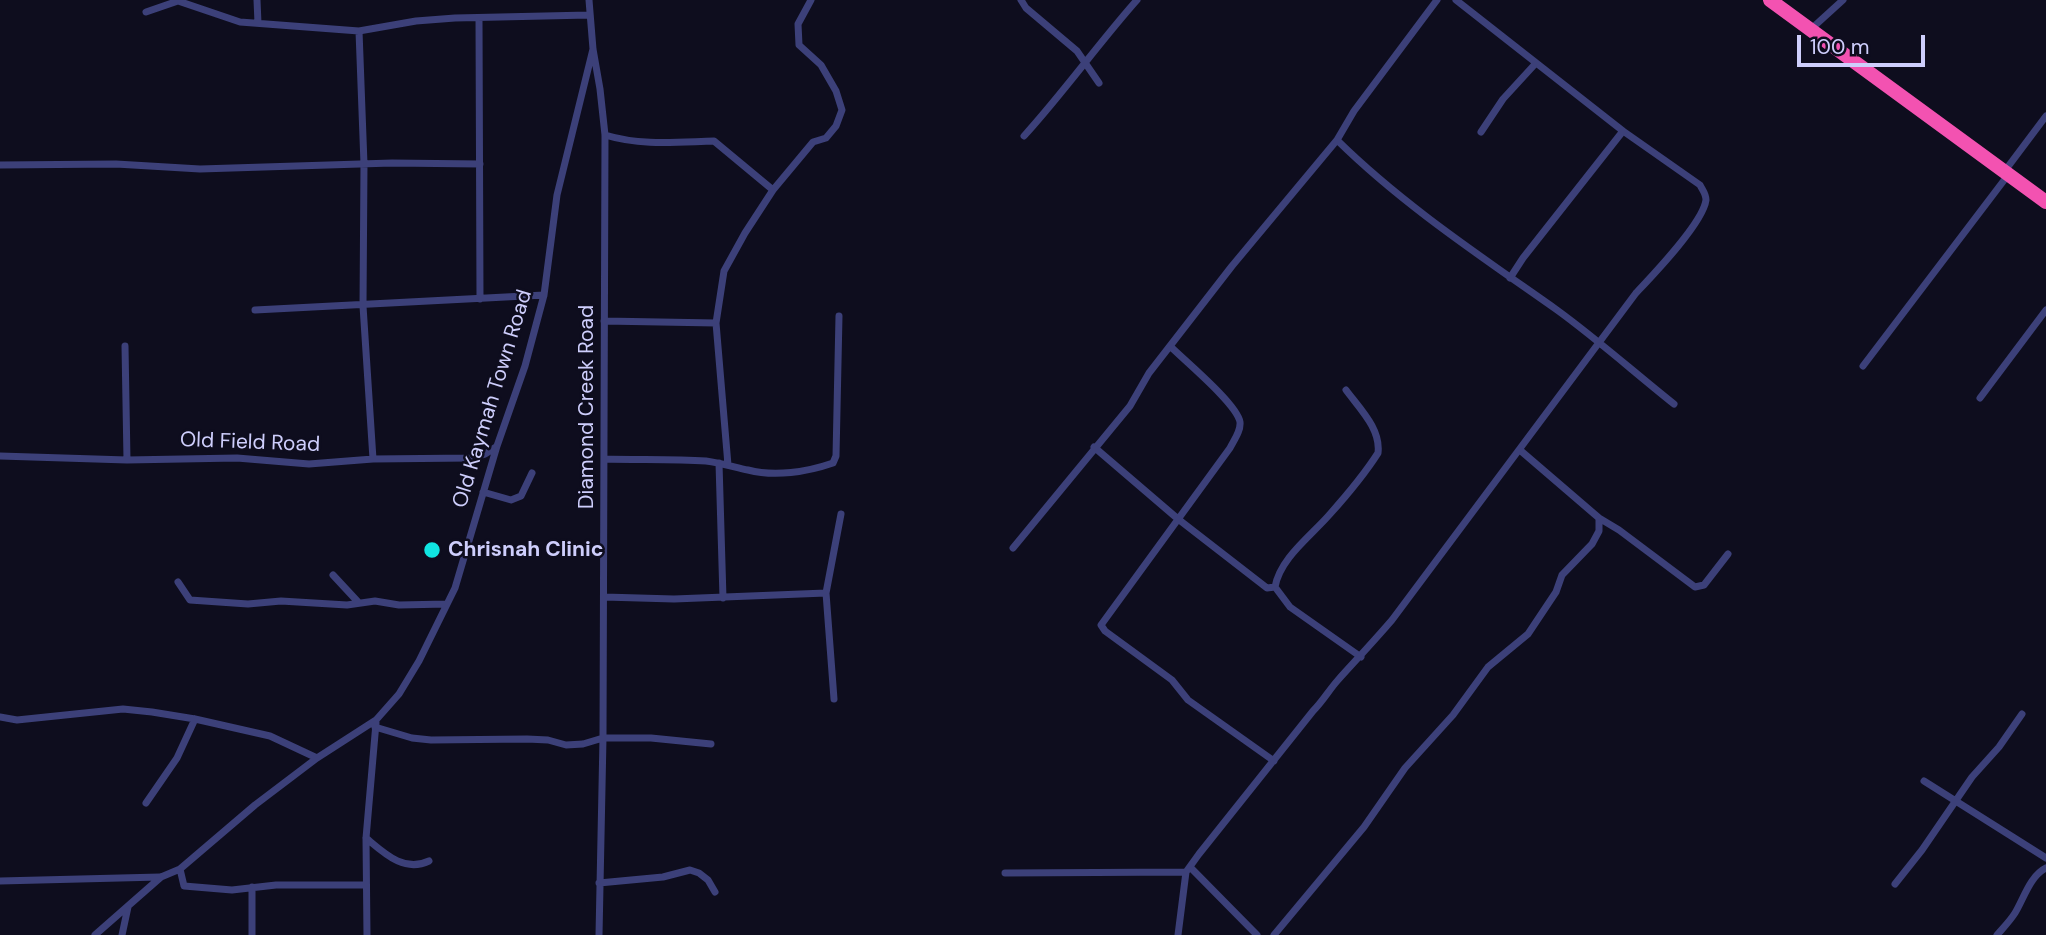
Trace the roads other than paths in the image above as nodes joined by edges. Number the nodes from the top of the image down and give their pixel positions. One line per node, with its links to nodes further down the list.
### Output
1 (257, 0): 13 (street)
2 (589, 0): 11 (street, Diamond Creek Road)
3 (811, 0): 30 (street)
4 (1021, 0): 17 (street)
5 (1137, 0): 17 (street)
6 (1437, 0): 25 (street)
7 (1456, 0): 18 (street)
8 (1770, 0): 14 (highway)
9 (1843, 0): 14 (street)
10 (146, 12): 13 (street)
11 (589, 15): 12 (street); 16 (street, Diamond Creek Road)
12 (479, 18): 15 (street); 27 (street)
13 (258, 23): 15 (street)
14 (1810, 30): 29 (highway)
15 (359, 31): 26 (street)
16 (593, 49): 23 (street, Diamond Creek Road); 33 (street, Old Kaymah Town Road)
17 (1085, 60): 19 (street); 24 (street)
18 (1536, 63): 21 (street); 22 (street)
19 (1098, 83)
20 (2046, 116): 29 (street)
21 (1623, 131): 32 (street); 41 (street)
22 (1481, 132)
23 (605, 135): 30 (street); 39 (street, Diamond Creek Road)
24 (1024, 136)
25 (1337, 140): 32 (street); 43 (street)
26 (365, 164): 27 (street); 28 (street); 35 (street)
27 (480, 164): 34 (street)
28 (0, 165)
29 (2004, 172): 31 (highway); 44 (street)
30 (773, 190): 40 (street)
31 (2046, 202)
32 (1510, 278): 41 (street)
33 (544, 295): 34 (street); 48 (street, Old Kaymah Town Road)
34 (480, 299): 35 (street)
35 (362, 306): 36 (street); 52 (street)
36 (255, 310)
37 (2046, 310): 46 (street)
38 (839, 316): 56 (street)
39 (604, 321): 40 (street); 53 (street, Diamond Creek Road)
40 (716, 323): 56 (street)
41 (1599, 344): 47 (street); 50 (street)
42 (125, 346): 54 (street)
43 (1170, 346): 49 (street); 61 (street)
44 (1863, 366)
45 (1346, 390): 66 (street)
46 (1980, 398)
47 (1674, 404)
48 (497, 446): 52 (street, Old Field Road); 58 (street, Old Kaymah Town Road)
49 (1094, 447): 61 (street); 62 (street)
50 (1521, 451): 60 (street); 72 (street)
51 (0, 456): 54 (street, Old Field Road)
52 (373, 459): 54 (street, Old Field Road)
53 (604, 459): 55 (street); 68 (street, Diamond Creek Road)
54 (127, 460)
55 (719, 463): 56 (street); 69 (street)
56 (728, 465)
57 (532, 473): 58 (street)
58 (483, 492): 71 (street, Old Kaymah Town Road)
59 (841, 514): 67 (street)
60 (1599, 518): 63 (street); 107 (street)
61 (1178, 519): 66 (street); 81 (street)
62 (1013, 548)
63 (1728, 554)
64 (333, 575): 70 (street)
65 (178, 582): 70 (street)
66 (1275, 587): 72 (street)
67 (826, 593): 69 (street); 73 (street)
68 (604, 597): 69 (street); 78 (street, Diamond Creek Road)
69 (723, 598)
70 (359, 603): 71 (street)
71 (447, 604): 77 (street, Old Kaymah Town Road)
72 (1361, 657): 81 (street)
73 (834, 699)
74 (2022, 714): 83 (street)
75 (0, 717): 76 (street)
76 (195, 719): 80 (street); 84 (street)
77 (376, 724): 78 (street); 80 (street, Old Kaymah Town Road); 85 (street)
78 (603, 738): 79 (street); 94 (street, Diamond Creek Road)
79 (711, 744)
80 (317, 758): 89 (street, Old Kaymah Town Road)
81 (1274, 761): 90 (street)
82 (1924, 781): 83 (street)
83 (1956, 802): 86 (street); 95 (street)
84 (146, 803)
85 (366, 838): 87 (street); 96 (street)
86 (2046, 858)
87 (429, 860)
88 (2046, 868): 108 (street)
89 (180, 869): 92 (street, Old Kaymah Town Road); 97 (street)
90 (1188, 870): 91 (street); 105 (street); 106 (street)
91 (1004, 873)
92 (161, 877): 93 (street); 99 (street, Old Kaymah Town Road)
93 (0, 881)
94 (599, 883): 98 (street); 104 (street, Diamond Creek Road)
95 (1895, 884)
96 (366, 885): 97 (street); 103 (street)
97 (252, 887): 102 (street)
98 (715, 892)
99 (128, 906): 100 (street, Old Kaymah Town Road); 101 (street)
100 (95, 935)
101 (122, 935)
102 (252, 935)
103 (367, 935)
104 (599, 935)
105 (1178, 935)
106 (1257, 935)
107 (1274, 935)
108 (1997, 935)

